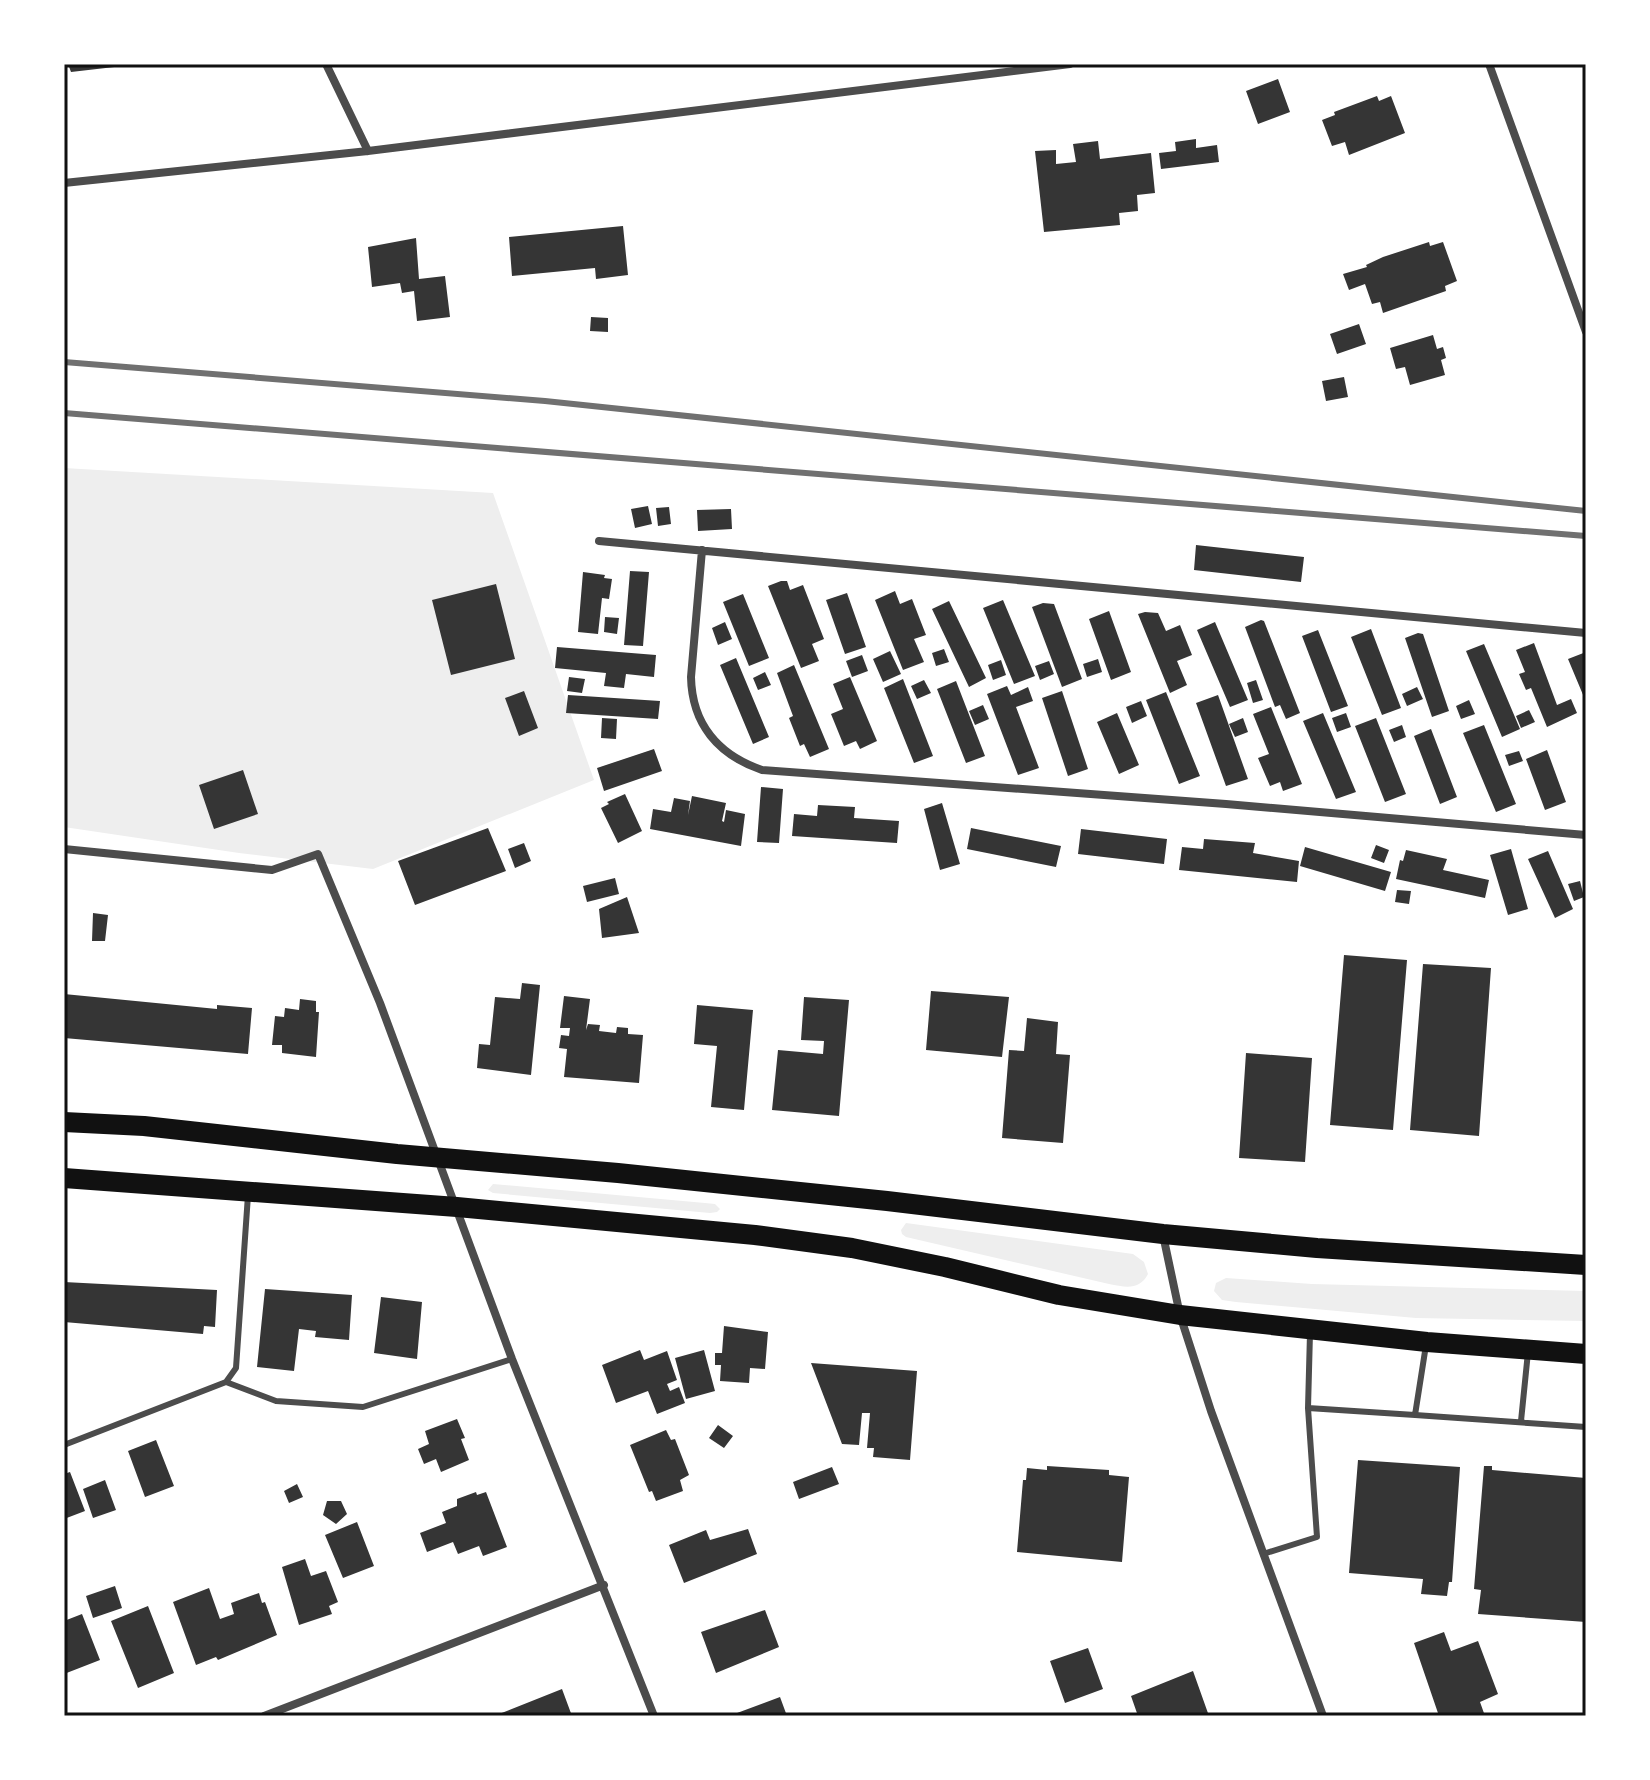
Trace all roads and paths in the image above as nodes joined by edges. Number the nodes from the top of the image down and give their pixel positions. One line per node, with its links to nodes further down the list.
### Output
1 (326, 64): 4 (street)
2 (1070, 64): 4 (street)
3 (1489, 64): 6 (street)
4 (368, 151): 5 (street)
5 (64, 183)
6 (1586, 332)
7 (599, 541): 8 (street)
8 (702, 550): 9 (street); 10 (street)
9 (1586, 633)
10 (1586, 835)
11 (64, 849): 13 (street)
12 (64, 1122): 13 (main road)
13 (437, 1157): 16 (street); 17 (main road)
14 (64, 1178): 15 (main road)
15 (248, 1190): 16 (main road); 25 (lane)
16 (457, 1207): 19 (main road); 24 (street)
17 (1163, 1234): 18 (main road); 19 (street)
18 (1586, 1265)
19 (1180, 1315): 20 (main road); 31 (street)
20 (1310, 1330): 21 (main road); 26 (lane)
21 (1427, 1342): 22 (main road); 27 (lane)
22 (1528, 1348): 23 (main road); 28 (lane)
23 (1586, 1354)
24 (512, 1359): 25 (lane); 32 (street)
25 (226, 1382): 30 (lane)
26 (1308, 1408): 27 (lane); 31 (lane)
27 (1415, 1415): 28 (lane)
28 (1521, 1421): 29 (lane)
29 (1586, 1427)
30 (64, 1445)
31 (1263, 1554): 35 (street)
32 (604, 1585): 33 (street); 34 (street)
33 (264, 1716)
34 (654, 1716)
35 (1323, 1716)

